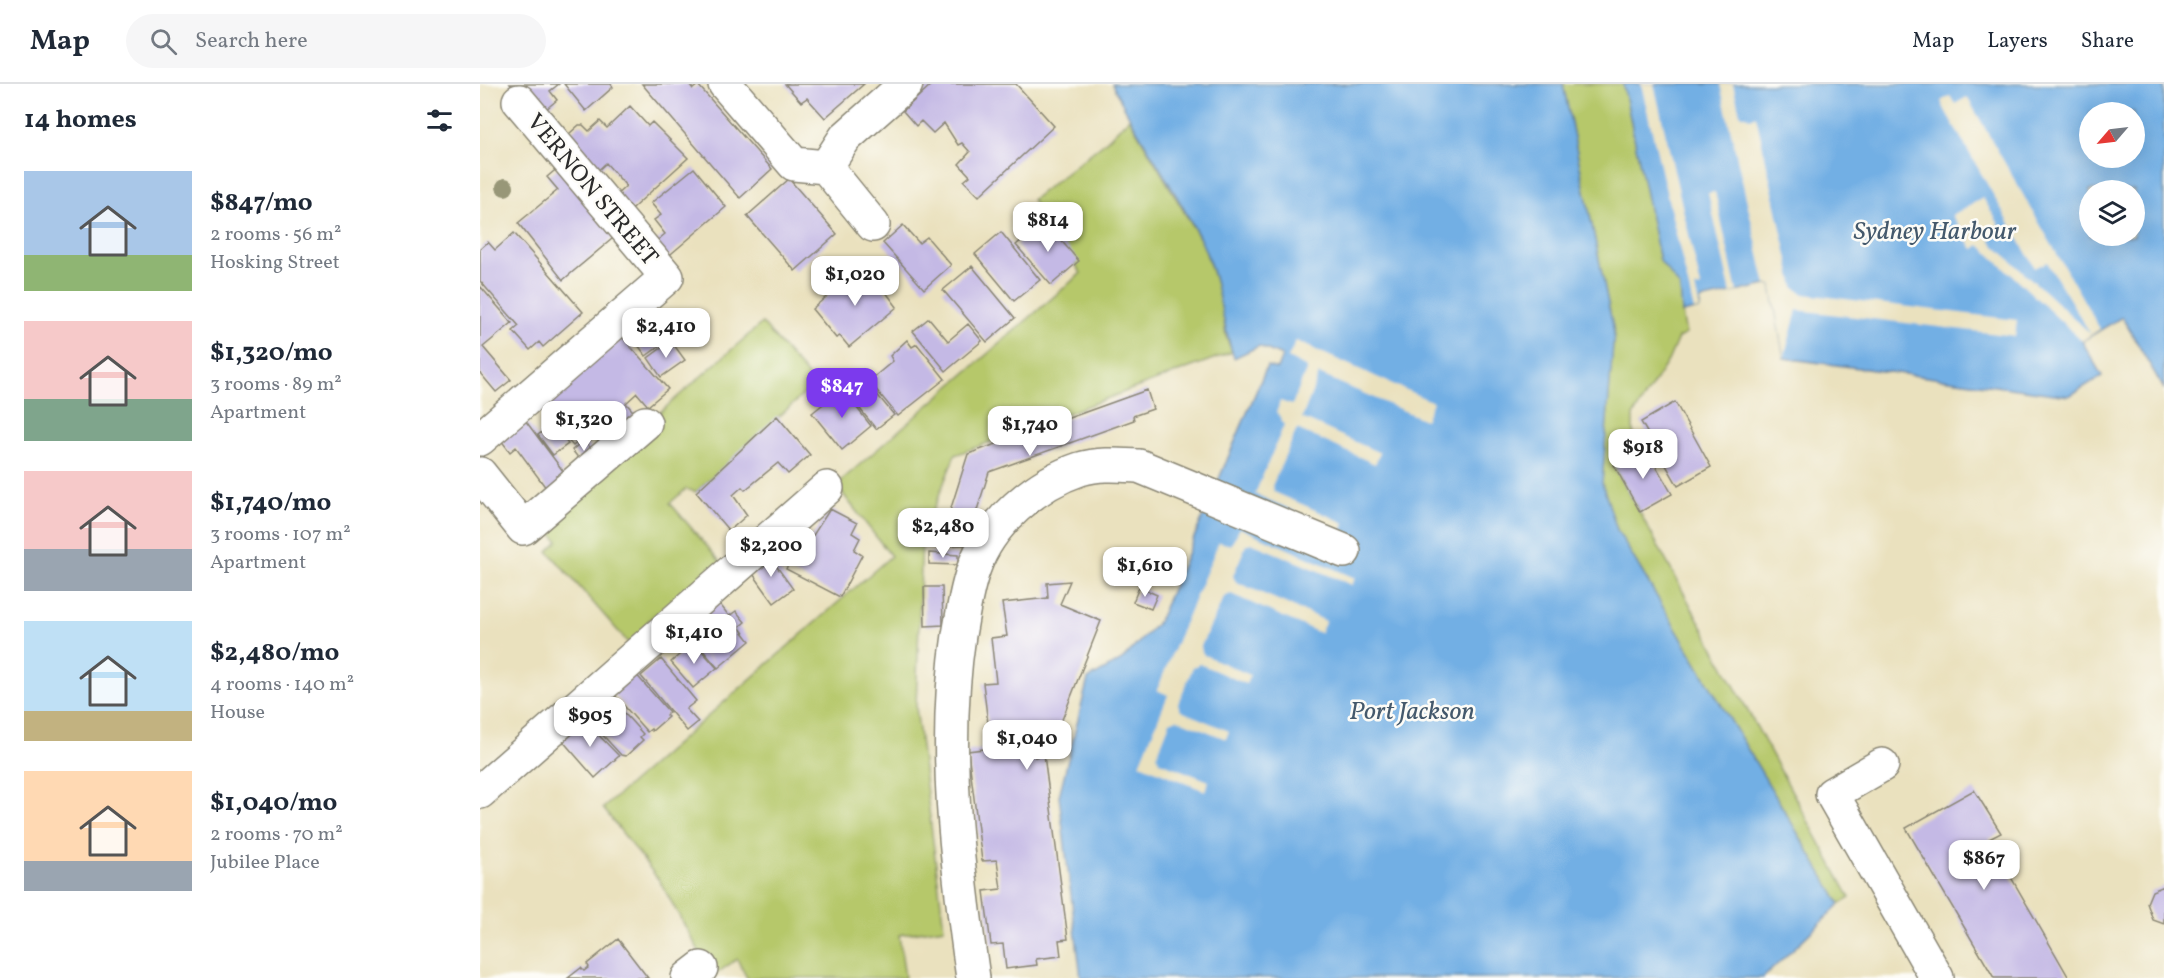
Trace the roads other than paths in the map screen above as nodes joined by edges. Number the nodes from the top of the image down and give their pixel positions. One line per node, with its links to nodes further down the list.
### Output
1 (724, 84): 4 (street)
2 (906, 84): 4 (street)
3 (519, 101): 7 (street, VERNON STREET)
4 (826, 168): 5 (street)
5 (873, 225)
6 (645, 423): 8 (street)
7 (480, 439)
8 (480, 474)
9 (827, 488): 12 (street)
10 (1344, 551): 13 (street)
11 (1882, 765): 14 (street)
12 (480, 792)
13 (973, 978)
14 (1937, 978)

